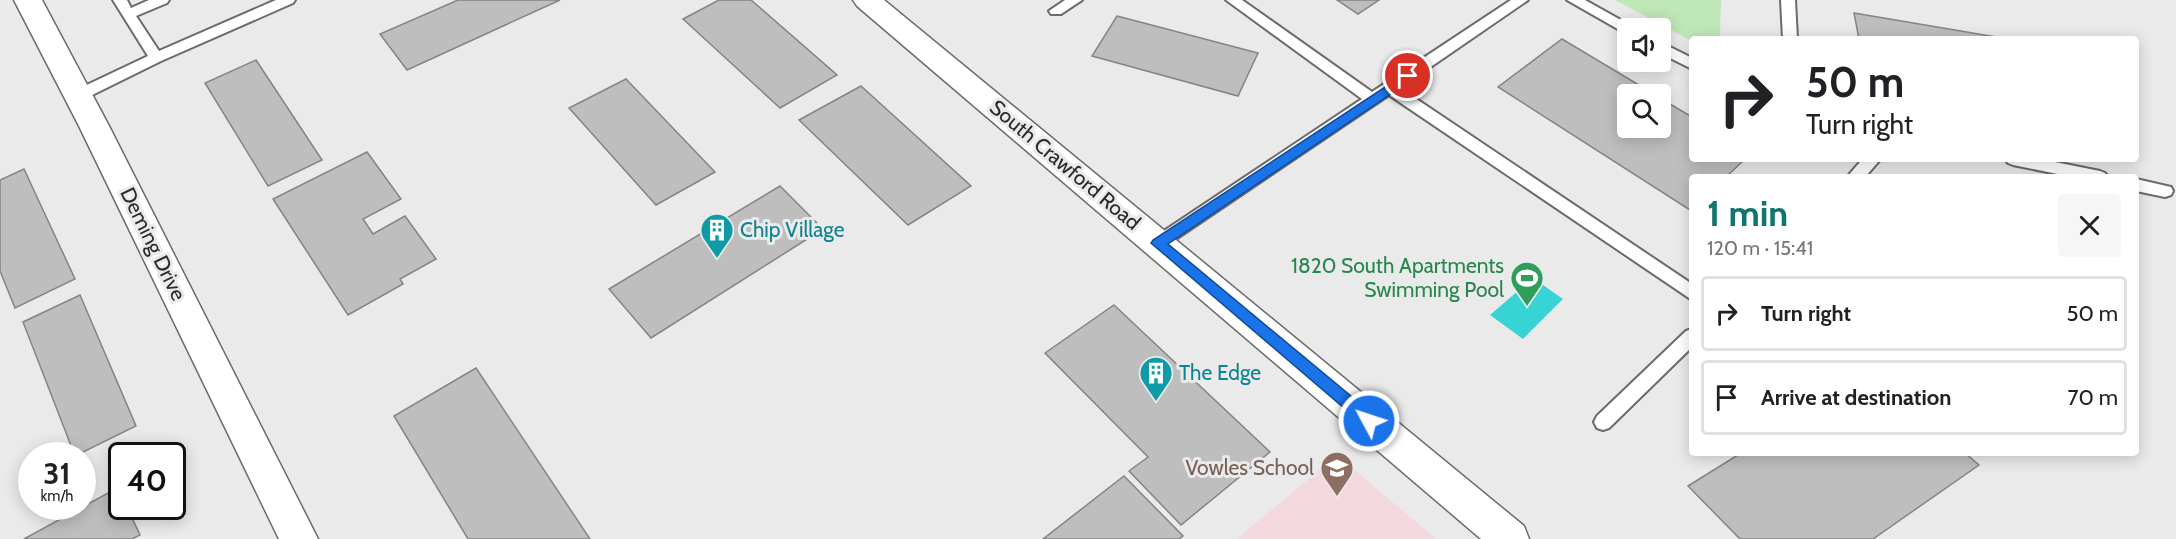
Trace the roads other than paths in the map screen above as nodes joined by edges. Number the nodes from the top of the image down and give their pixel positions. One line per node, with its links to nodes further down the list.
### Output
1 (28, 0): 19 (street, Deming Drive)
2 (120, 0): 12 (lane)
3 (162, 0): 12 (lane)
4 (288, 0): 16 (lane)
5 (867, 0): 27 (street, South Crawford Road)
6 (1076, 0): 11 (lane)
7 (1233, 0): 20 (lane)
8 (1521, 0): 18 (lane)
9 (1574, 0): 13 (lane)
10 (1788, 0): 14 (lane)
11 (1056, 11)
12 (128, 14): 16 (lane)
13 (1617, 23)
14 (1790, 36)
15 (1671, 53): 17 (lane)
16 (156, 58): 19 (lane)
17 (1689, 62)
18 (1390, 89): 20 (lane); 28 (lane)
19 (79, 95): 31 (street, Deming Drive)
20 (1373, 100): 27 (lane)
21 (1870, 162): 23 (lane)
22 (2028, 162): 24 (lane)
23 (1858, 174)
24 (2086, 174)
25 (2139, 185): 26 (lane)
26 (2165, 191)
27 (1158, 243): 32 (street, South Crawford Road)
28 (1689, 291)
29 (1689, 339): 30 (lane)
30 (1603, 422)
31 (299, 539)
32 (1510, 539)

